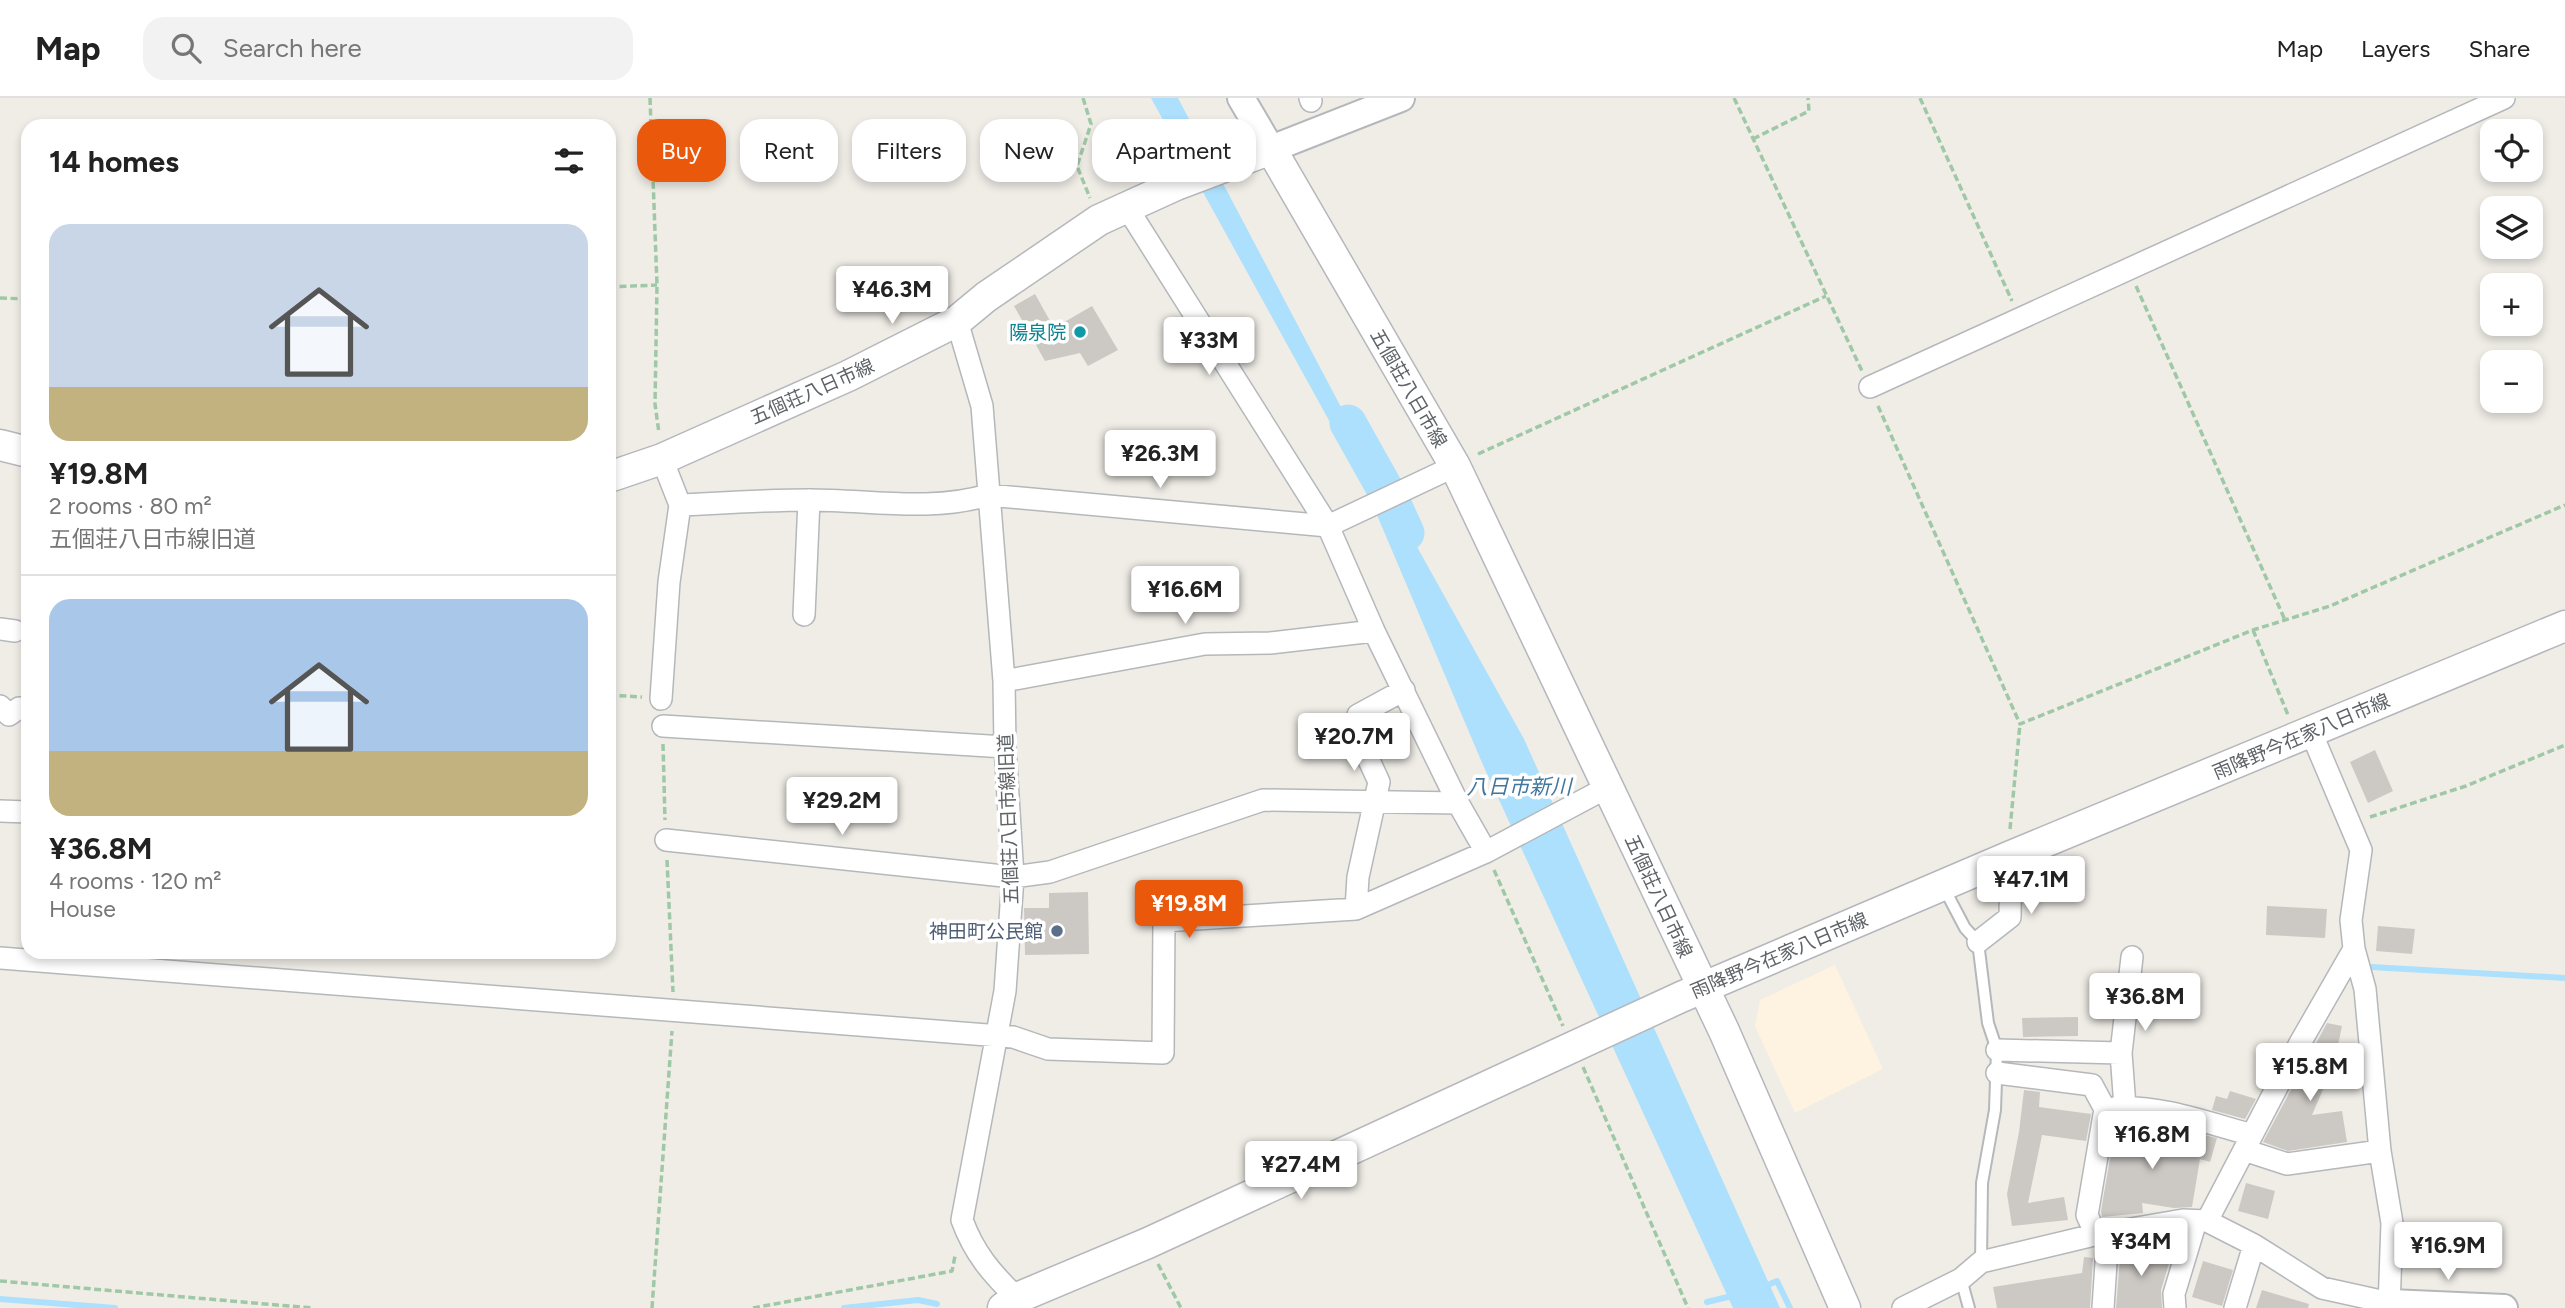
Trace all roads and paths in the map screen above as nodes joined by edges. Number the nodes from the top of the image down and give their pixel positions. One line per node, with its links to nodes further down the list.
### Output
1 (650, 98): 14 (path)
2 (1083, 98): 12 (path)
3 (1241, 98): 10 (street)
4 (1401, 98): 10 (street)
5 (1734, 98): 9 (path)
6 (1808, 98): 9 (path)
7 (1920, 98): 19 (path)
8 (2504, 98): 13 (street)
9 (1753, 139): 16 (path)
10 (1271, 149): 11 (main road, 五個荘八日市線); 25 (main road, 五個荘八日市線)
11 (1126, 206): 12 (main road, 五個荘八日市線); 31 (street)
12 (1099, 220): 20 (main road, 五個荘八日市線)
13 (2129, 270): 19 (street); 33 (path)
14 (657, 285): 15 (path); 24 (path)
15 (616, 287)
16 (1826, 296): 21 (path); 25 (path)
17 (0, 298): 18 (path)
18 (21, 299)
19 (2020, 319): 21 (street)
20 (957, 321): 24 (main road, 五個荘八日市線); 27 (street, 五個荘八日市線旧道)
21 (1870, 387): 40 (path)
22 (0, 445): 23 (main road)
23 (21, 450)
24 (662, 459): 26 (main road, 五個荘八日市線); 29 (street)
25 (1455, 466): 31 (street); 45 (main road, 五個荘八日市線)
26 (616, 475)
27 (988, 495): 28 (street); 31 (street); 37 (street, 五個荘八日市線旧道)
28 (810, 500): 29 (street); 32 (street)
29 (680, 505): 39 (street)
30 (2565, 505): 33 (path)
31 (1328, 526): 36 (street)
32 (804, 615)
33 (2285, 620): 35 (path)
34 (2565, 626): 41 (main road, 雨降野今在家八日市線)
35 (2253, 630): 40 (path); 41 (path)
36 (1374, 631): 37 (street); 38 (street)
37 (1004, 681): 44 (street, 五個荘八日市線旧道)
38 (1404, 690): 46 (street); 47 (street)
39 (661, 699)
40 (2020, 724): 52 (path)
41 (2300, 724): 50 (street); 52 (main road, 雨降野今在家八日市線)
42 (663, 726): 44 (street)
43 (2565, 745): 50 (path)
44 (1005, 747): 54 (street, 五個荘八日市線旧道)
45 (1608, 787): 53 (street); 61 (main road, 五個荘八日市線)
46 (1376, 801): 47 (street); 54 (street); 56 (street)
47 (1458, 803): 53 (street)
48 (0, 811): 49 (street)
49 (21, 812)
50 (2350, 824): 58 (street)
51 (666, 840): 54 (street)
52 (2011, 842): 55 (main road, 雨降野今在家八日市線); 57 (street)
53 (1486, 852): 56 (street); 66 (path)
54 (1013, 877): 63 (street, 五個荘八日市線旧道)
55 (1943, 885): 57 (lane); 61 (main road, 雨降野今在家八日市線)
56 (1356, 909): 63 (street)
57 (1978, 942): 64 (lane)
58 (2354, 948): 69 (street); 70 (street)
59 (2132, 957): 65 (street)
60 (0, 958): 62 (street)
61 (1691, 992): 66 (main road, 雨降野今在家八日市線); 86 (main road, 五個荘八日市線)
62 (673, 1009): 63 (street); 82 (path)
63 (998, 1037): 71 (street, 五個荘八日市線旧道)
64 (1997, 1050): 65 (street); 67 (lane)
65 (2121, 1053): 68 (street)
66 (1578, 1058): 74 (main road, 雨降野今在家八日市線); 85 (path)
67 (1997, 1073): 68 (street); 76 (lane)
68 (2115, 1108): 69 (street); 73 (street)
69 (2248, 1143): 70 (street); 72 (street)
70 (2380, 1151): 80 (street)
71 (962, 1220): 79 (street); 83 (path)
72 (2201, 1221): 73 (street); 75 (street); 90 (street)
73 (2102, 1234): 76 (street); 89 (street)
74 (1148, 1243): 79 (main road, 雨降野今在家八日市線); 84 (path)
75 (2254, 1245): 80 (street); 91 (street)
76 (1981, 1262): 77 (street)
77 (1961, 1279): 87 (street); 88 (lane)
78 (0, 1281): 81 (path)
79 (1010, 1303)
80 (2390, 1305): 92 (street)
81 (312, 1308)
82 (652, 1308)
83 (753, 1308)
84 (1181, 1308)
85 (1688, 1308)
86 (1845, 1308)
87 (1903, 1308)
88 (1969, 1308)
89 (2102, 1308)
90 (2175, 1308)
91 (2235, 1308)
92 (2504, 1308)

